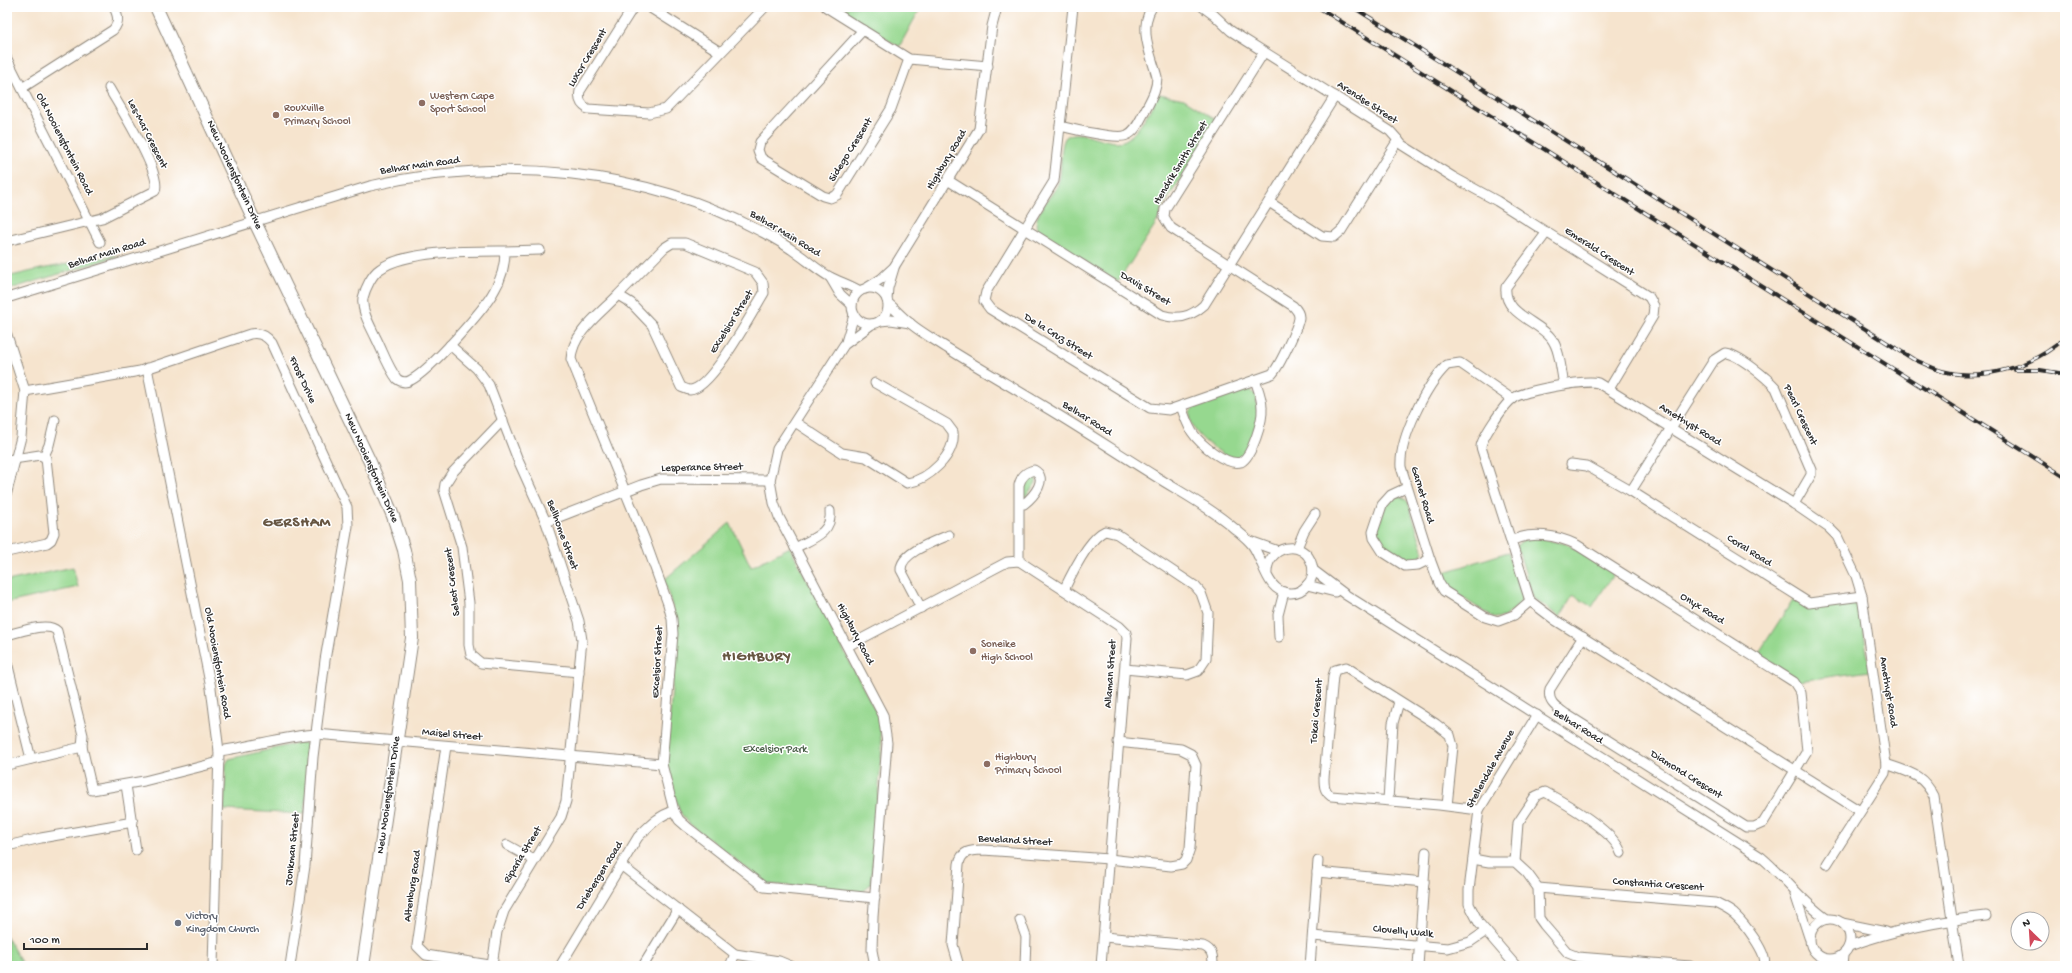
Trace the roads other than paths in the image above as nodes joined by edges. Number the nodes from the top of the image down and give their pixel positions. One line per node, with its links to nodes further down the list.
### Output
1 (114, 7): 17 (street)
2 (156, 7): 24 (street, New Nooiensfontein Drive)
3 (635, 7): 12 (street, Luxor Crescent)
4 (649, 7): 12 (street)
5 (765, 7): 12 (street, Luxor Crescent)
6 (826, 7): 11 (street)
7 (997, 7): 16 (street, Highbury Road)
8 (1073, 7): 20 (street, De la Cruz Street)
9 (1152, 7): 20 (street)
10 (1203, 7): 13 (street, Arendse Street)
11 (863, 30): 15 (street); 15 (street, Sidego Crescent)
12 (720, 52)
13 (1264, 52): 19 (street, Arendse Street); 32 (street, Hendrik Smith Street)
14 (7, 59): 17 (street, Old Nooiensfontein Road)
15 (909, 59): 16 (street)
16 (988, 66): 22 (street, Highbury Road)
17 (22, 88): 25 (street, Old Nooiensfontein Road)
18 (109, 88): 25 (street, Les-Mar Crescent)
19 (1335, 96): 21 (street, Arendse Street); 23 (street, Davis Street)
20 (1060, 126): 26 (street, De la Cruz Street)
21 (1398, 140): 23 (street, Arendse Street); 27 (street)
22 (949, 181): 26 (street, Davis Street); 33 (street, Highbury Road)
23 (1269, 202): 32 (street, Davis Street)
24 (254, 220): 34 (street, Belhar Main Road); 37 (street, Belhar Main Road); 99 (street, New Nooiensfontein Drive)
25 (90, 222): 28 (street); 29 (street, Old Nooiensfontein Road)
26 (1026, 229): 32 (street, Davis Street); 53 (street, De la Cruz Street)
27 (1547, 232): 49 (street, Emerald Crescent); 50 (street, Emerald Crescent)
28 (7, 242)
29 (100, 242)
30 (540, 250): 31 (street)
31 (505, 251): 45 (street); 45 (street)
32 (1229, 265): 47 (street, De la Cruz Street)
33 (894, 267): 35 (street, Highbury Road); 38 (street, Highbury Road)
34 (830, 277): 35 (street); 39 (street)
35 (862, 290): 38 (street); 39 (street)
36 (618, 295): 36 (street, Excelsior Street); 63 (street, Excelsior Street)
37 (7, 298)
38 (887, 301): 41 (street); 42 (street, Belhar Road)
39 (852, 305): 40 (street)
40 (854, 315): 41 (street); 44 (street, Highbury Road)
41 (876, 323): 42 (street, Belhar Road); 44 (street, Highbury Road)
42 (910, 323): 72 (street, Belhar Road)
43 (7, 335): 51 (street)
44 (846, 342): 56 (street, Highbury Road)
45 (450, 345): 55 (street, Bellhome Street)
46 (146, 368): 51 (street, Frost Drive); 98 (street, Frost Drive); 103 (street, Old Nooiensfontein Road)
47 (1255, 380): 53 (street, De la Cruz Street); 53 (street)
48 (875, 383): 56 (street)
49 (1564, 385): 50 (street, Amethyst Road); 52 (street, Amethyst Road)
50 (1609, 389): 57 (street, Amethyst Road)
51 (25, 391): 59 (street)
52 (1512, 399): 62 (street, Garnet Road); 73 (street)
53 (1181, 406)
54 (55, 420): 58 (street)
55 (502, 420): 70 (street, Bellhome Street); 95 (street, Select Crescent)
56 (795, 422): 61 (street, Highbury Road)
57 (1671, 427): 64 (street); 67 (street, Amethyst Road); 67 (street, Pearl Crescent)
58 (44, 456): 59 (street); 77 (street)
59 (12, 459): 65 (street)
60 (1571, 464): 64 (street, Coral Road)
61 (770, 480): 63 (street, Lesperance Street); 74 (street, Highbury Road)
62 (1406, 488): 78 (street, Garnet Road); 78 (street)
63 (626, 491): 70 (street, Lesperance Street); 107 (street, Excelsior Street)
64 (1631, 491): 86 (street, Coral Road)
65 (7, 492)
66 (1019, 503): 79 (street)
67 (1794, 504): 86 (street, Amethyst Road)
68 (830, 511): 74 (street)
69 (1316, 514): 75 (street)
70 (546, 522): 95 (street, Bellhome Street)
71 (949, 535): 88 (street)
72 (1249, 540): 76 (street, Belhar Road); 81 (street, Belhar Road)
73 (1511, 541): 87 (street); 110 (street, Onyx Road)
74 (796, 548): 92 (street, Highbury Road)
75 (1296, 548): 76 (street); 80 (street)
76 (1278, 551): 81 (street)
77 (7, 552)
78 (1430, 559): 87 (street, Garnet Road)
79 (1019, 561): 83 (street, Allaman Street); 88 (street)
80 (1313, 570): 82 (street); 85 (street, Belhar Road)
81 (1267, 575): 84 (street)
82 (1307, 585): 84 (street); 85 (street, Belhar Road)
83 (1064, 590): 94 (street, Allaman Street); 94 (street)
84 (1284, 592): 91 (street)
85 (1346, 595): 97 (street, Belhar Road)
86 (1862, 596): 108 (street, Amethyst Road)
87 (1530, 601): 90 (street)
88 (921, 608): 92 (street)
89 (7, 635): 102 (street)
90 (1583, 637): 110 (street); 110 (street, Diamond Crescent)
91 (1279, 638)
92 (848, 646): 134 (street, Highbury Road)
93 (7, 662): 105 (street)
94 (1125, 669): 100 (street, Allaman Street)
95 (579, 672): 104 (street, Bellhome Street)
96 (1399, 702): 112 (street); 112 (street, Tokai Crescent); 113 (street, Tokai Crescent)
97 (1536, 715): 114 (street, Stellendale Avenue); 132 (street, Belhar Road)
98 (316, 734): 99 (street, Maisel Street); 103 (street, Maisel Street); 152 (street, Jonkman Street)
99 (397, 742): 101 (street, Maisel Street); 153 (street, New Nooiensfontein Drive)
100 (1118, 742): 123 (street, Allaman Street); 123 (street)
101 (446, 746): 104 (street, Maisel Street); 154 (street, Altenburg Road)
102 (82, 747): 105 (street); 111 (street)
103 (219, 751): 106 (street, Old Nooiensfontein Road)
104 (570, 756): 107 (street, Maisel Street); 125 (street, Riparia Street)
105 (31, 759): 109 (street)
106 (220, 762): 111 (street); 151 (street, Old Nooiensfontein Road)
107 (662, 764): 115 (street, Excelsior Street)
108 (1886, 764): 116 (street, Amethyst Road); 139 (street)
109 (7, 765)
110 (1796, 770): 116 (street)
111 (126, 784): 117 (street)
112 (1388, 800): 113 (street, Tokai Crescent)
113 (1447, 806): 114 (street, Tokai Crescent)
114 (1479, 810): 124 (street, Stellendale Avenue)
115 (674, 811): 129 (street, Driebergen Road); 134 (street, Excelsior Street)
116 (1860, 811): 128 (street, Amethyst Road)
117 (133, 822): 119 (street); 120 (street)
118 (507, 845): 125 (street)
119 (7, 846)
120 (136, 850)
121 (1426, 852): 131 (street)
122 (1621, 852): 127 (street)
123 (1109, 859): 144 (street, Allaman Street); 161 (street, Beveland Street)
124 (1473, 859): 127 (street); 141 (street, Stellendale Avenue)
125 (534, 860): 154 (street, Riparia Street)
126 (1318, 861): 130 (street)
127 (1515, 862): 133 (street)
128 (1827, 864)
129 (622, 866): 135 (street); 156 (street, Driebergen Road)
130 (1317, 872): 131 (street); 143 (street)
131 (1424, 882): 146 (street)
132 (1792, 887): 137 (street, Belhar Road); 145 (street, Belhar Road)
133 (1538, 888): 168 (street); 169 (street, Constantia Crescent)
134 (875, 898): 160 (street, Highbury Road)
135 (678, 909): 148 (street); 157 (street)
136 (1986, 916): 139 (street)
137 (1826, 919): 140 (street); 145 (street)
138 (1020, 920): 162 (street)
139 (1952, 920): 142 (street); 172 (street)
140 (1842, 923): 142 (street); 147 (street)
141 (1486, 931): 146 (street, Clovelly Walk); 167 (street, Stellendale Avenue)
142 (1891, 933): 147 (street)
143 (1313, 936): 146 (street, Clovelly Walk); 165 (street)
144 (1104, 937): 163 (street, Allaman Street); 164 (street)
145 (1809, 937): 150 (street)
146 (1419, 946): 166 (street)
147 (1849, 946): 149 (street)
148 (735, 954): 158 (street); 159 (street)
149 (1843, 955): 150 (street); 171 (street)
150 (1818, 956): 170 (street)
151 (213, 966)
152 (290, 966)
153 (363, 966)
154 (492, 966): 155 (street, Altenburg Road)
155 (496, 966)
156 (560, 966)
157 (643, 966)
158 (730, 966)
159 (791, 966)
160 (875, 966)
161 (959, 966)
162 (1025, 966)
163 (1101, 966)
164 (1213, 966)
165 (1310, 966)
166 (1418, 966)
167 (1516, 966)
168 (1690, 966)
169 (1764, 966)
170 (1822, 966)
171 (1842, 966)
172 (1959, 966)

